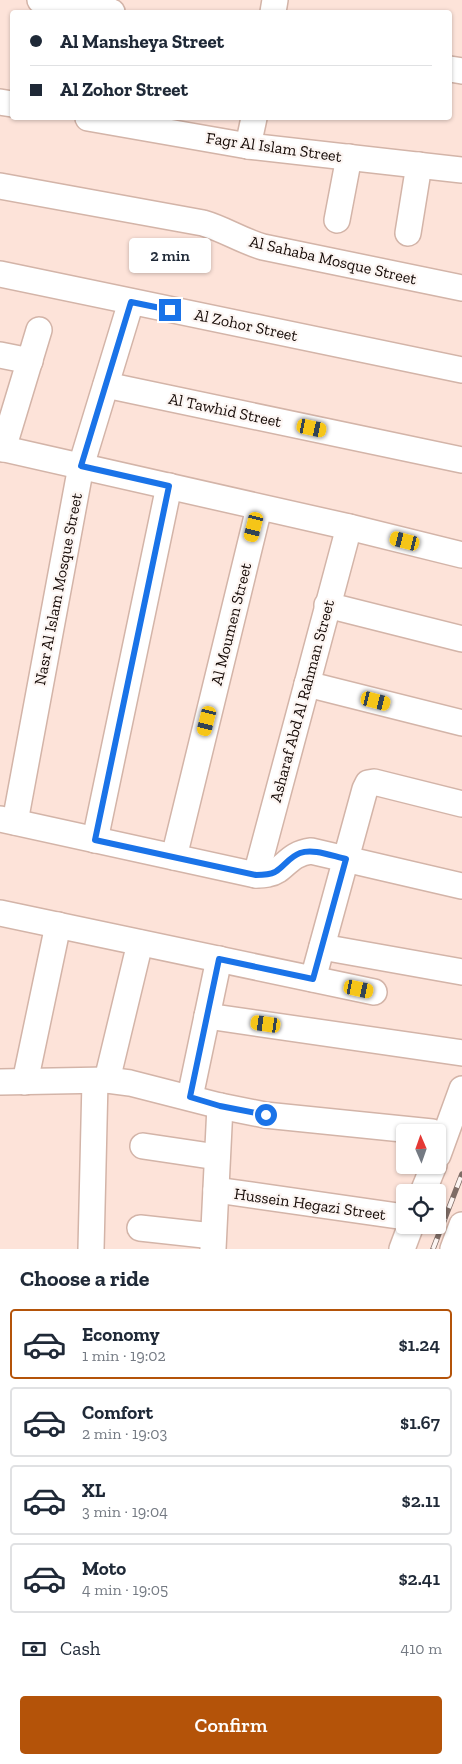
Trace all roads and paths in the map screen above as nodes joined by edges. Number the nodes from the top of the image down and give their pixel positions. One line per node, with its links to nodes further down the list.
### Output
1 (40, 0): 2 (street)
2 (100, 10)
3 (99, 120): 5 (street, Fagr Al Islam Street)
4 (254, 120): 5 (street)
5 (248, 146): 6 (street, Fagr Al Islam Street)
6 (349, 157): 7 (street, Fagr Al Islam Street); 10 (street)
7 (419, 165): 8 (street, Fagr Al Islam Street); 11 (street)
8 (462, 170)
9 (0, 186): 13 (street, Al Sahaba Mosque Street)
10 (337, 220)
11 (408, 233)
12 (0, 274): 14 (street, Al Zohor Street)
13 (462, 288)
14 (131, 302): 18 (street, Al Zohor Street); 19 (street, Nasr Al Islam Mosque Street)
15 (39, 330): 17 (street)
16 (0, 355): 17 (street)
17 (30, 361): 20 (street)
18 (462, 370)
19 (106, 385): 21 (street, Al Tawhid Street); 22 (street, Nasr Al Islam Mosque Street)
20 (1, 449): 22 (street)
21 (462, 460)
22 (81, 466): 23 (street); 32 (street, Nasr Al Islam Mosque Street)
23 (169, 486): 24 (street); 33 (street)
24 (259, 508): 25 (street); 34 (street, Al Moumen Street)
25 (348, 527): 26 (street); 27 (street, Asharaf Abd Al Rahman Street)
26 (462, 555)
27 (327, 605): 28 (street); 29 (street, Asharaf Abd Al Rahman Street)
28 (462, 639)
29 (307, 684): 30 (street); 36 (street, Asharaf Abd Al Rahman Street)
30 (462, 723)
31 (462, 804): 35 (street)
32 (7, 820): 33 (street)
33 (95, 840): 34 (street)
34 (174, 856): 36 (street)
35 (346, 859): 36 (street); 37 (street); 41 (street)
36 (256, 875)
37 (462, 886)
38 (0, 913): 39 (street)
39 (58, 925): 40 (street); 50 (street)
40 (140, 943): 42 (street); 48 (street)
41 (322, 947): 43 (street); 44 (street)
42 (219, 959): 44 (street); 46 (street)
43 (462, 972)
44 (313, 979): 45 (street)
45 (374, 992)
46 (207, 1016): 47 (street); 52 (street)
47 (462, 1053)
48 (101, 1080): 50 (street); 52 (street); 64 (street)
49 (0, 1082): 50 (street)
50 (25, 1082)
51 (462, 1089): 54 (street)
52 (190, 1097): 53 (street)
53 (220, 1106): 55 (street); 57 (street)
54 (445, 1124)
55 (396, 1133)
56 (143, 1146): 57 (street)
57 (217, 1157): 58 (street)
58 (216, 1190): 59 (street, Hussein Hegazi Street); 63 (street)
59 (396, 1216)
60 (462, 1225): 66 (street)
61 (140, 1228): 63 (street)
62 (408, 1234): 65 (street)
63 (213, 1243)
64 (91, 1249)
65 (402, 1249)
66 (453, 1249)

